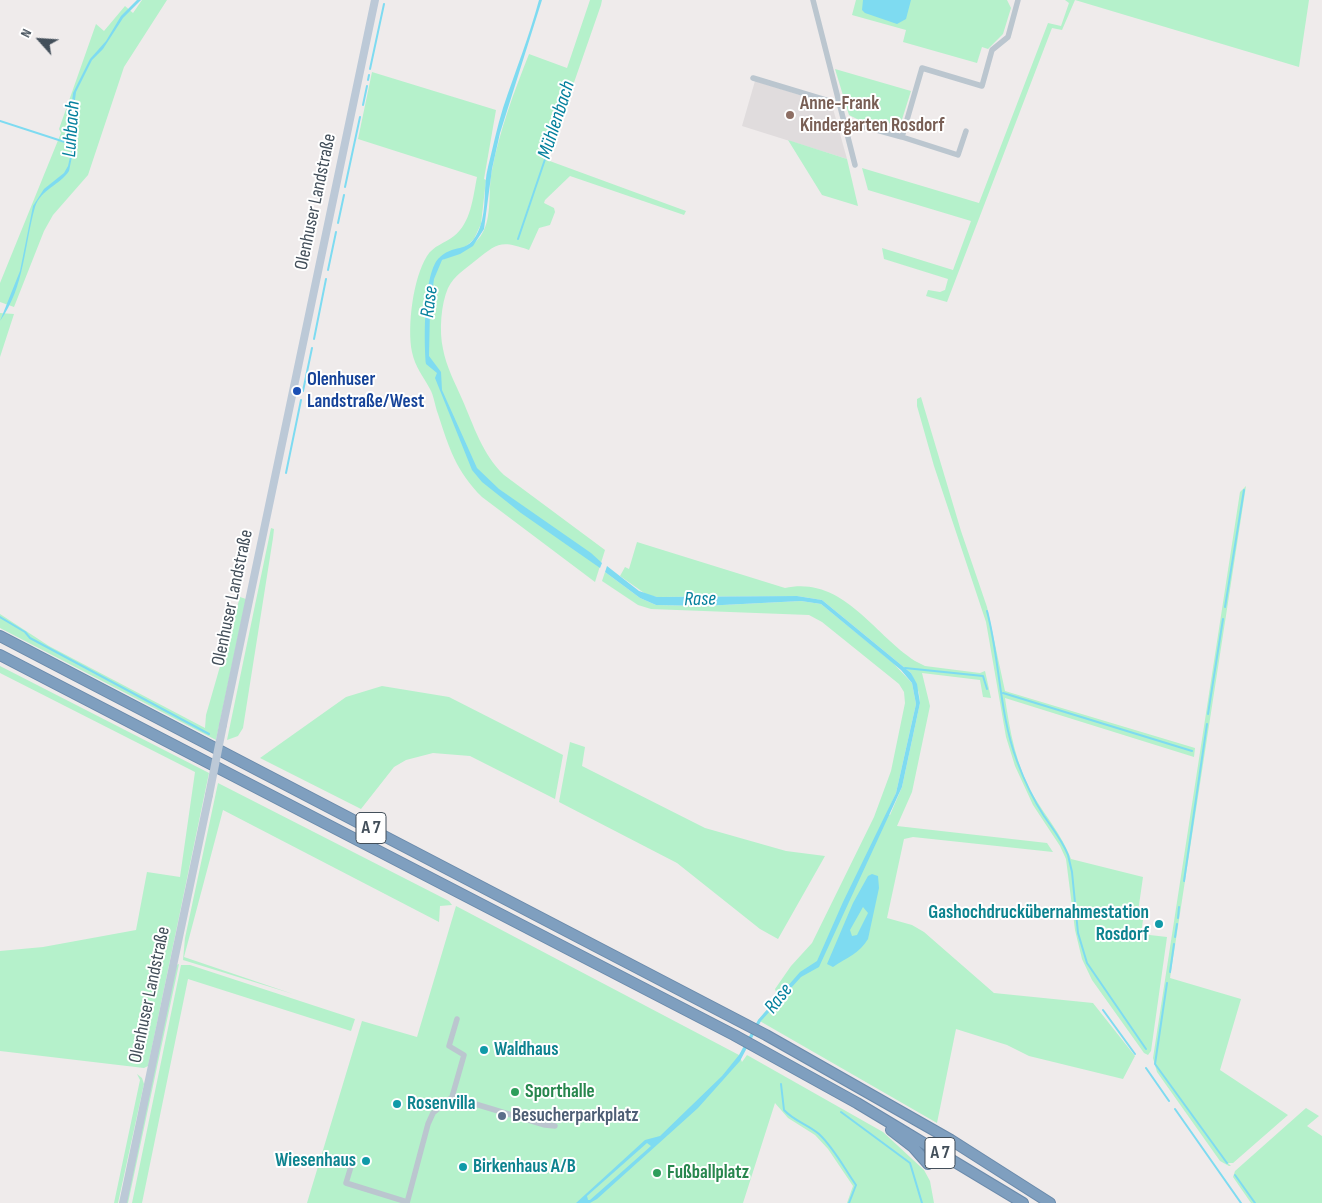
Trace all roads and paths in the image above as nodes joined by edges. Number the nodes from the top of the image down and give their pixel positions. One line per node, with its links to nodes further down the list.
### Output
1 (375, 0): 18 (street, Olenhuser Landstraße, bridge)
2 (814, 0): 5 (street)
3 (1018, 0): 8 (street)
4 (753, 78): 5 (street)
5 (839, 104): 7 (street)
6 (966, 130): 8 (street)
7 (846, 131): 8 (street); 9 (street)
8 (902, 137)
9 (855, 166)
10 (0, 636): 21 (highway, A 7)
11 (0, 655): 14 (highway, A 7)
12 (457, 1019): 13 (street)
13 (452, 1097): 15 (street); 19 (street)
14 (857, 1103): 17 (highway); 20 (highway, A 7)
15 (555, 1126)
16 (353, 1160): 19 (street)
17 (928, 1164)
18 (123, 1203)
19 (407, 1203)
20 (1023, 1203)
21 (1050, 1203)

